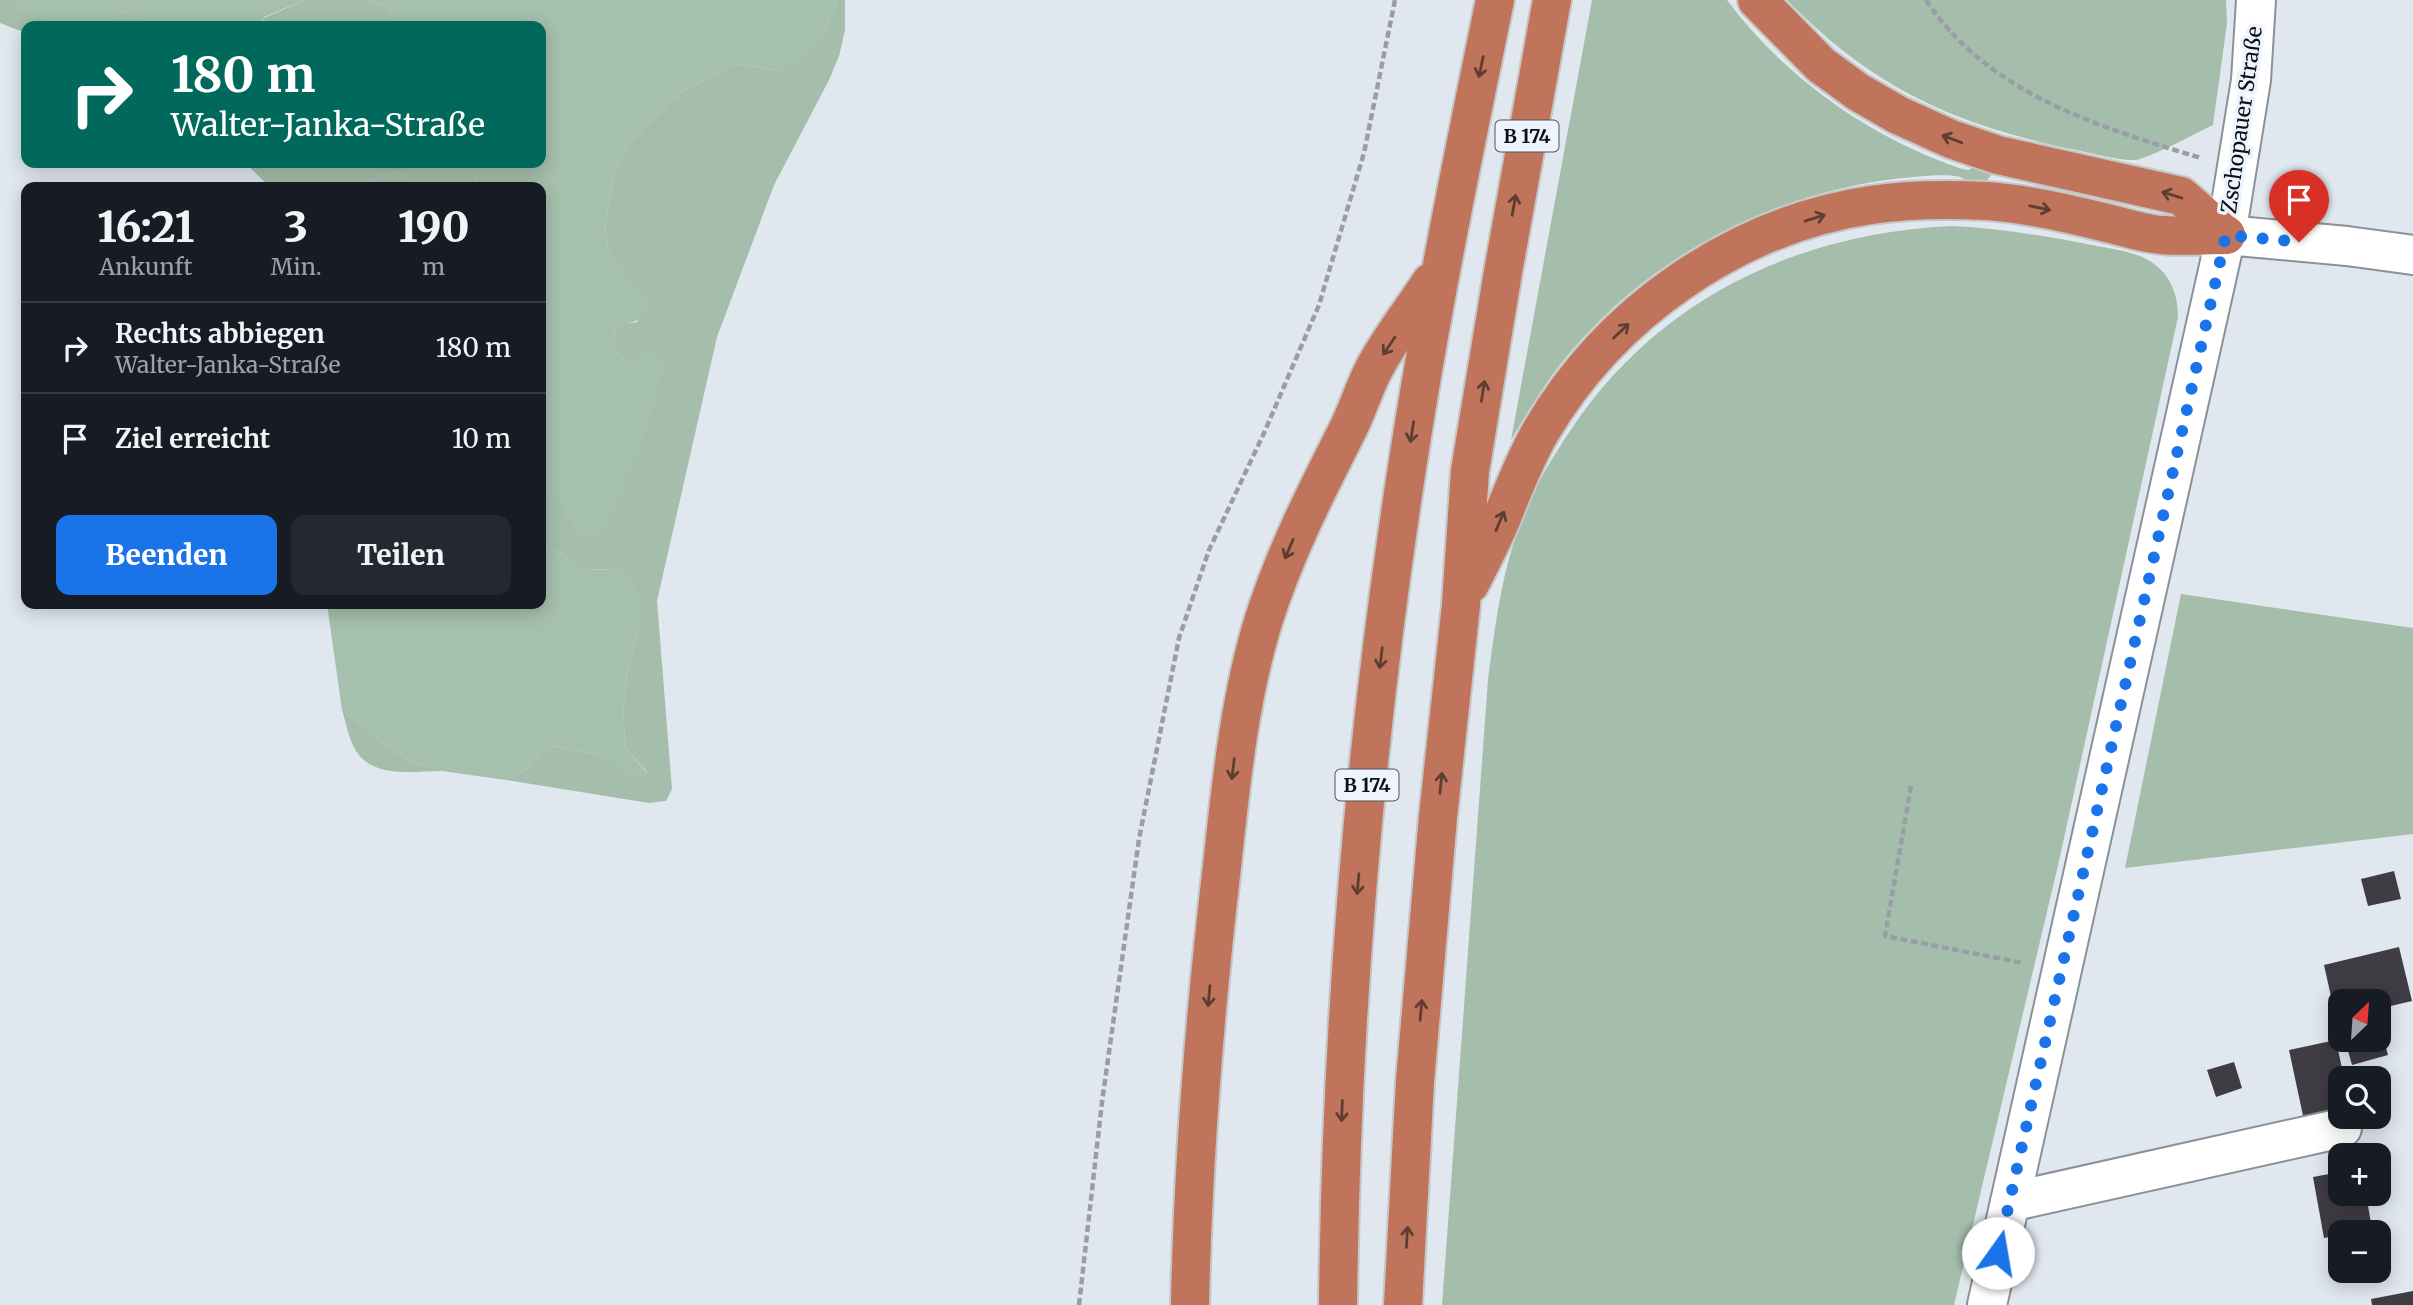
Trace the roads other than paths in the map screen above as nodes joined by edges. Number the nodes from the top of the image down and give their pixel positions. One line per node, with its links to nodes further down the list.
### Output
1 (1495, 0): 7 (highway, B 174, one-way to 7)
2 (1552, 0): 8 (highway, B 174, one-way to 2)
3 (1757, 0): 5 (highway, one-way to 3)
4 (2256, 0): 5 (street, Zschopauer Straße)
5 (2226, 235): 6 (street); 8 (highway, one-way to 5); 10 (street, Zschopauer Straße)
6 (2413, 255)
7 (1440, 268): 11 (highway, one-way to 11); 12 (highway, B 174, one-way to 12)
8 (1461, 605): 13 (highway, B 174, one-way to 8)
9 (2338, 1129): 10 (street)
10 (2010, 1202): 14 (street, Zschopauer Straße)
11 (1190, 1305)
12 (1338, 1305)
13 (1403, 1305)
14 (1987, 1305)

